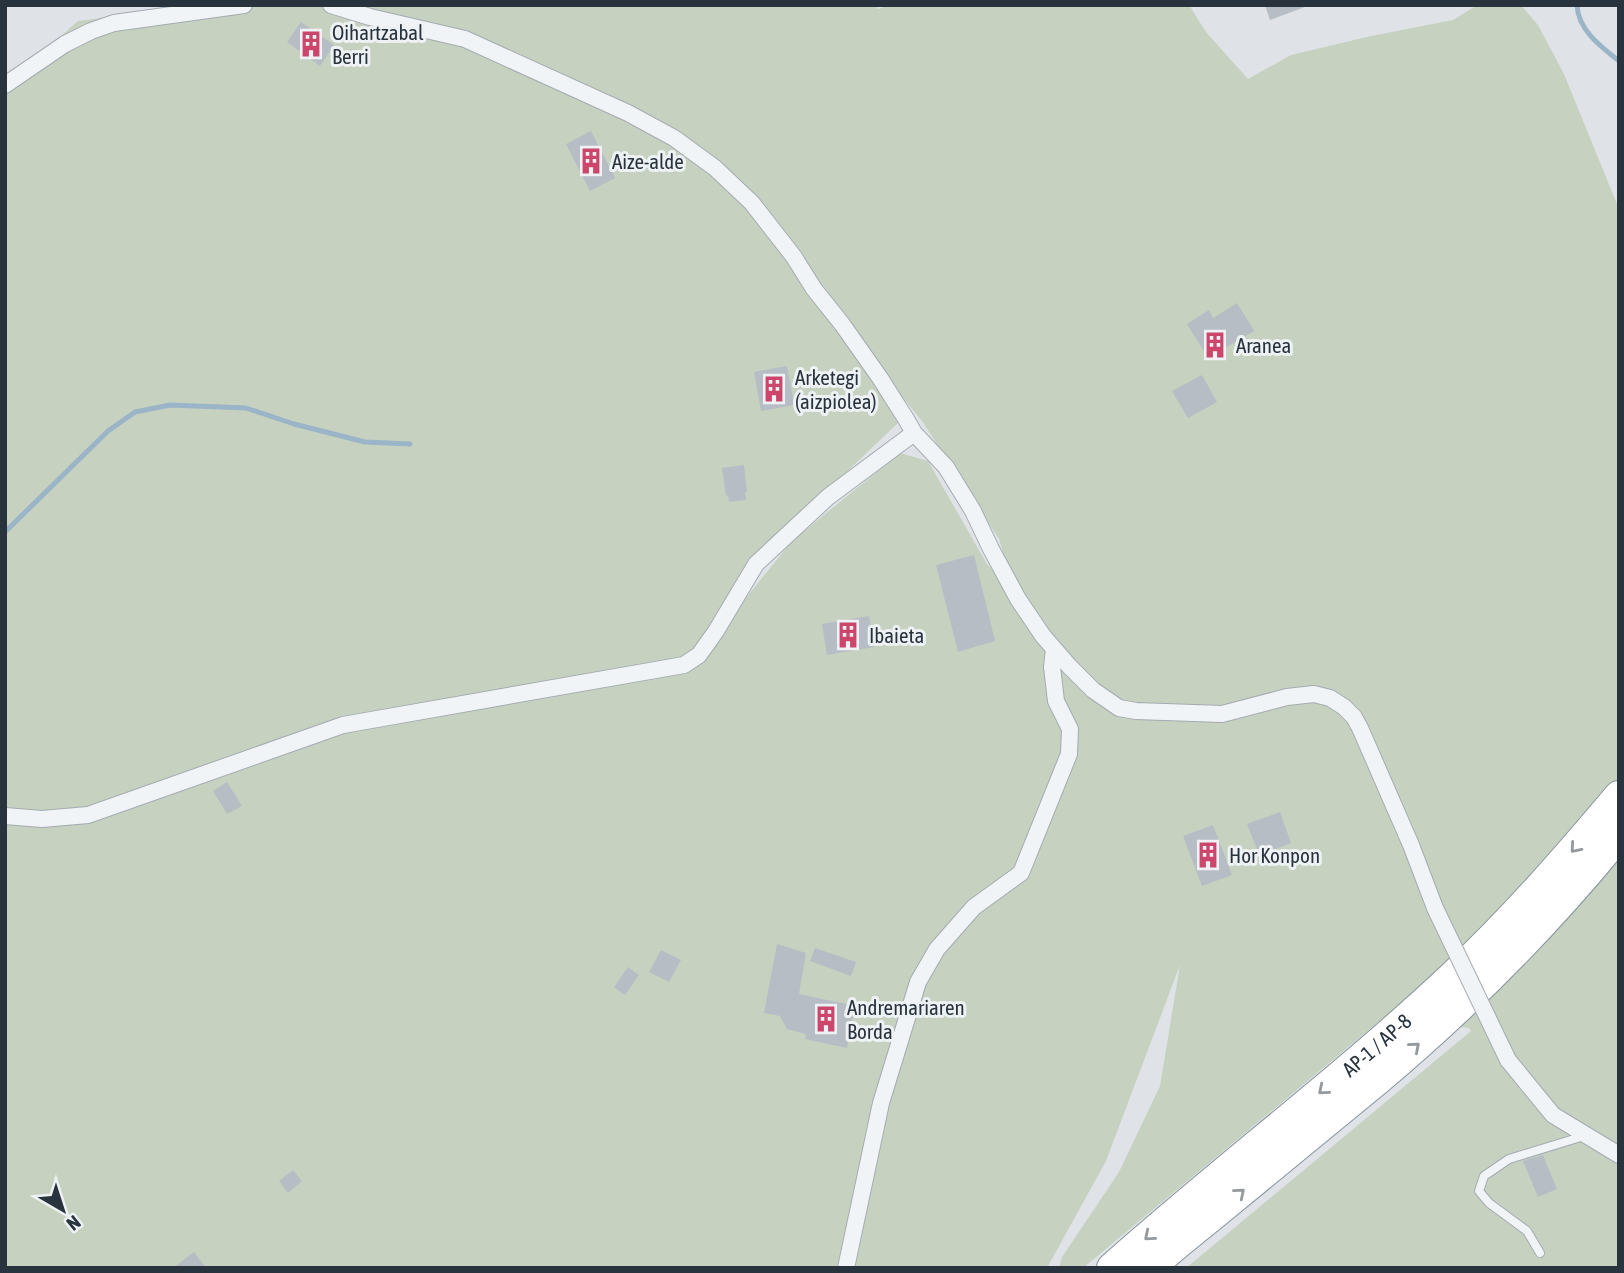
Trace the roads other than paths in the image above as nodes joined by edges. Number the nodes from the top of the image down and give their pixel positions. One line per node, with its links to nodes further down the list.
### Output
1 (244, 5): 4 (street)
2 (331, 5): 3 (street)
3 (391, 13): 5 (street)
4 (5, 85)
5 (914, 433): 6 (street); 8 (street)
6 (1054, 649): 10 (street, bridge); 13 (street)
7 (1619, 796): 14 (highway, AP-1 / AP-8, one-way to 14)
8 (5, 816)
9 (1619, 835): 15 (highway, AP-1 / AP-8, one-way to 9)
10 (1587, 1135): 11 (street); 12 (lane)
11 (1619, 1155)
12 (1540, 1253)
13 (846, 1268)
14 (1112, 1268)
15 (1150, 1268)

